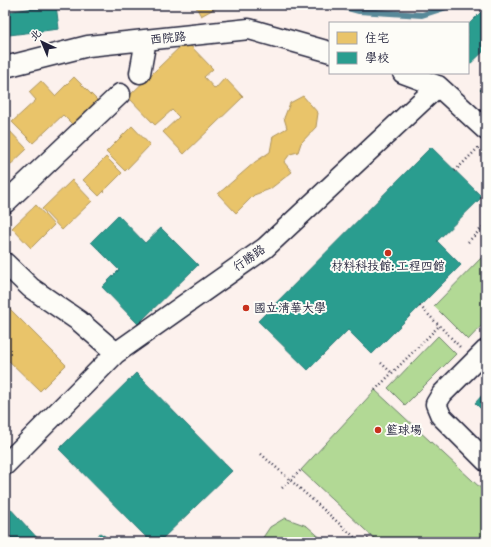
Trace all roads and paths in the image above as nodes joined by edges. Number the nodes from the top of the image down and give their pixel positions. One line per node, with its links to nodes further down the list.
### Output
1 (146, 40): 2 (lane, 西院路); 3 (lane, 西院路); 4 (lane)
2 (329, 52)
3 (5, 67)
4 (140, 73)
5 (406, 74): 6 (lane)
6 (438, 86): 8 (lane); 18 (lane, 行勝路)
7 (120, 94): 10 (lane)
8 (484, 137): 9 (path)
9 (455, 171)
10 (5, 202)
11 (486, 224): 12 (path)
12 (468, 242)
13 (5, 263): 18 (lane)
14 (420, 306): 15 (path)
15 (439, 326): 17 (path); 20 (path)
16 (486, 350): 23 (lane)
17 (466, 352)
18 (116, 353): 24 (lane, 行勝路)
19 (381, 363): 20 (path)
20 (392, 373): 21 (path)
21 (375, 390)
22 (261, 454): 26 (path)
23 (486, 461)
24 (5, 465)
25 (301, 470): 26 (path)
26 (292, 479): 27 (path); 29 (path)
27 (282, 488)
28 (371, 535): 30 (path)
29 (360, 542)
30 (365, 542)

